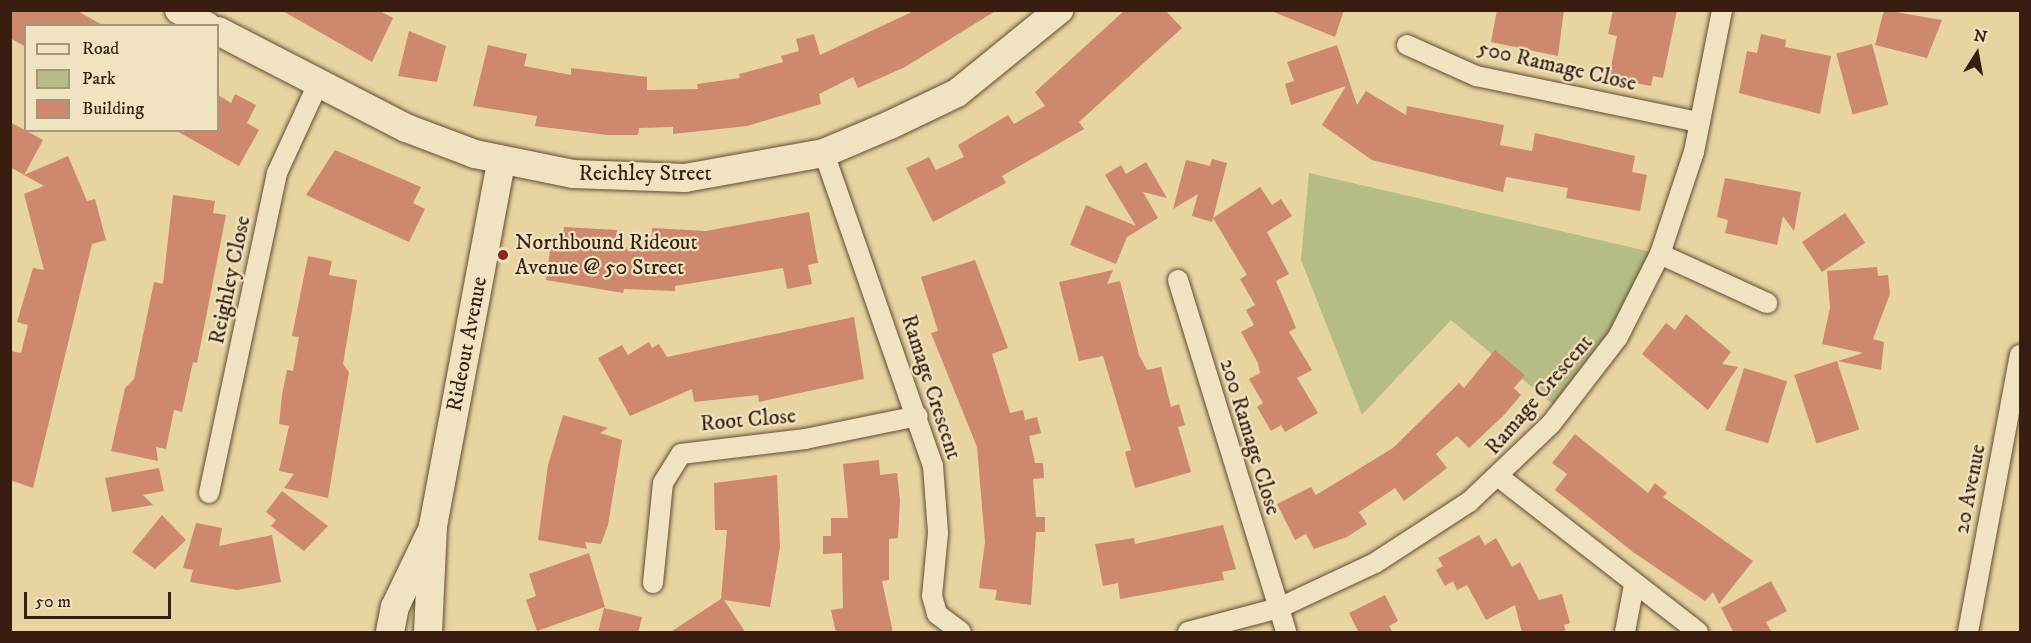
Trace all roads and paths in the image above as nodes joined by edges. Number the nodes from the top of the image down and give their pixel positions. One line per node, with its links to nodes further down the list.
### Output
1 (179, 10): 4 (street)
2 (1059, 10): 9 (street, Reichley Street)
3 (1722, 10): 8 (street, Ramage Crescent)
4 (204, 24)
5 (219, 32): 7 (street, Reichley Street)
6 (1407, 45): 8 (street, 500 Ramage Close)
7 (318, 84): 10 (street, Reichley Street); 17 (street, Reighley Close)
8 (1700, 122): 11 (street, Ramage Crescent)
9 (824, 153): 10 (street, Reichley Street); 15 (street, Ramage Crescent)
10 (501, 162): 18 (street, Rideout Avenue)
11 (1660, 254): 13 (street); 16 (street, Ramage Crescent)
12 (1178, 280): 21 (street, 200 Ramage Close)
13 (1767, 303)
14 (2020, 355): 29 (street, 20 Avenue)
15 (918, 417): 19 (street, Root Close); 24 (street, Ramage Crescent)
16 (1499, 477): 20 (street); 21 (street, Ramage Crescent)
17 (209, 493)
18 (433, 526): 22 (street, Rideout Avenue); 23 (street, Rideout Avenue)
19 (653, 583)
20 (1634, 585): 27 (street); 28 (street)
21 (1279, 608): 25 (street, Ramage Crescent); 26 (street, 200 Ramage Close)
22 (390, 633)
23 (428, 633)
24 (960, 633)
25 (1188, 633)
26 (1286, 633)
27 (1625, 633)
28 (1698, 633)
29 (1968, 633)

